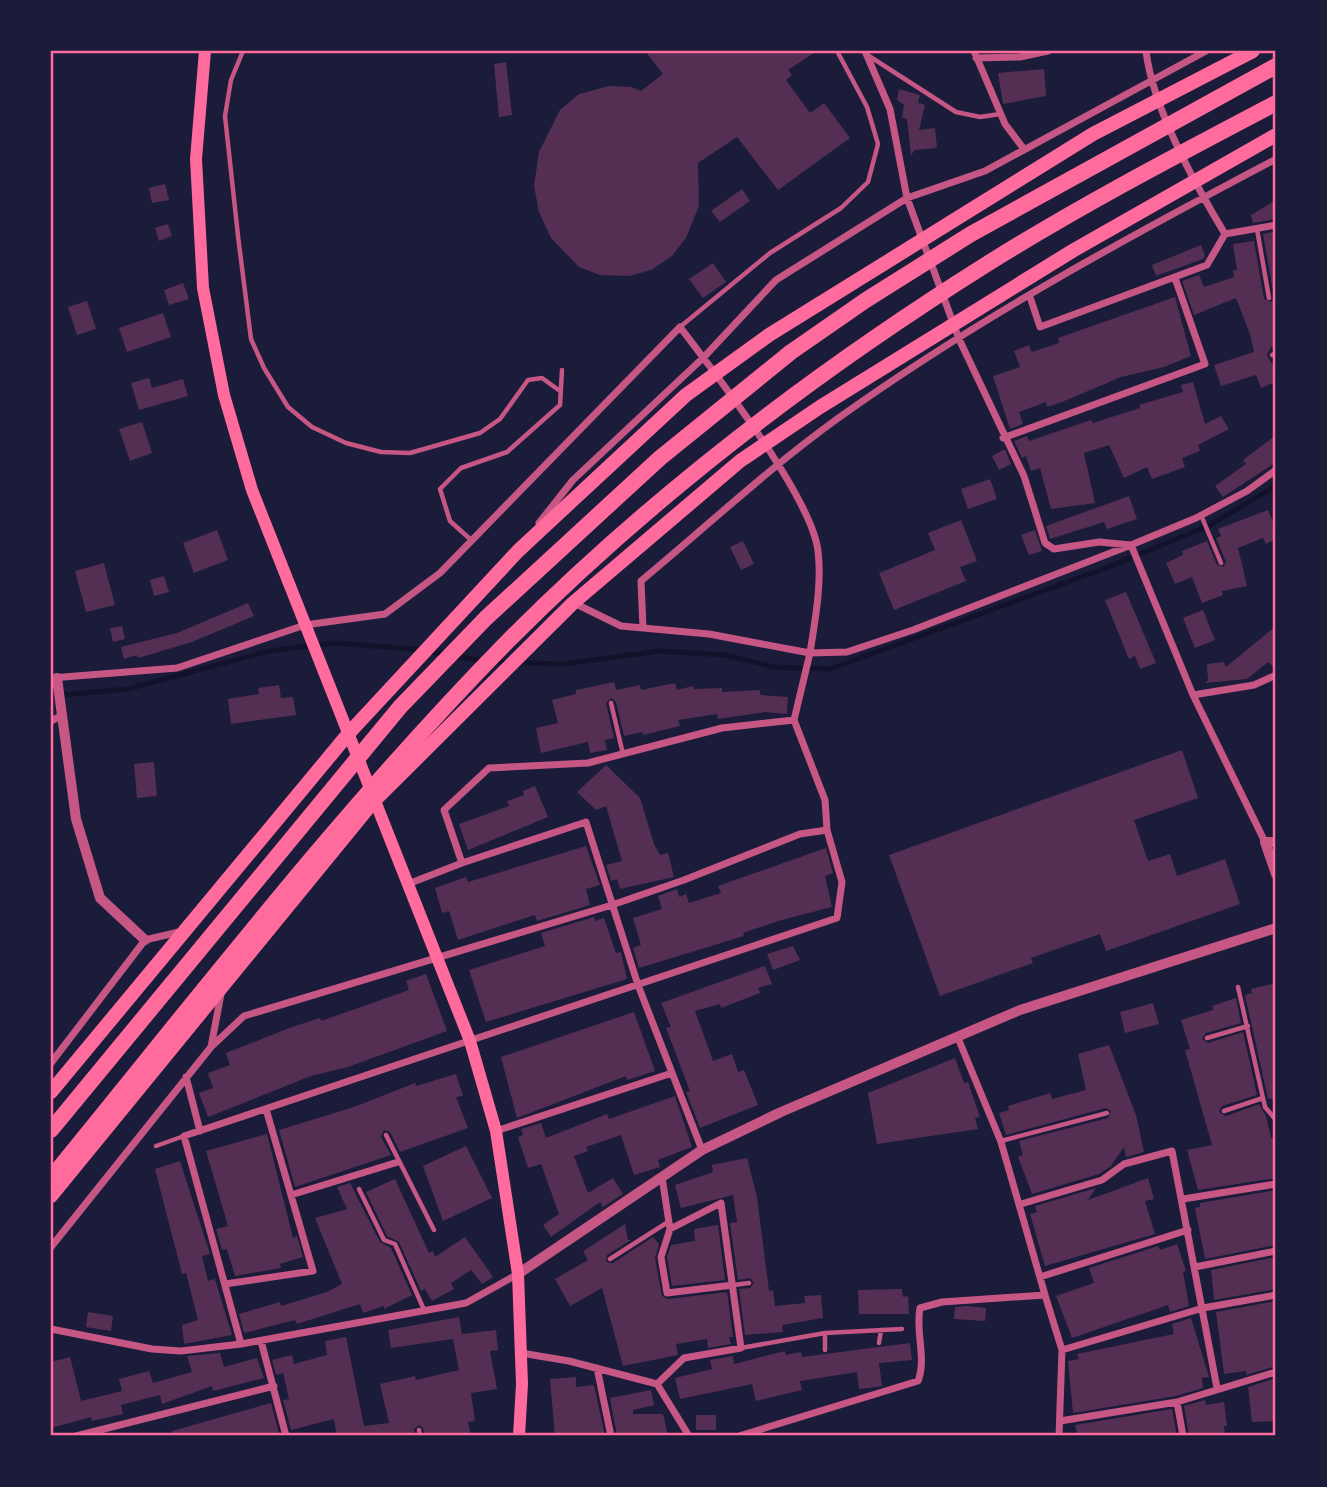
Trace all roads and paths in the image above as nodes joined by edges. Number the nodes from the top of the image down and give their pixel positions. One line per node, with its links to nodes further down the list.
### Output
1 (205, 51): 39 (main road)
2 (243, 51): 29 (lane)
3 (837, 51): 25 (lane)
4 (1048, 51): 9 (street)
5 (1146, 51): 11 (street)
6 (1206, 51): 11 (street)
7 (1253, 51): 36 (highway)
8 (867, 53): 13 (lane); 17 (street)
9 (975, 54): 13 (street)
10 (1276, 66): 81 (highway)
11 (1149, 80): 15 (street); 18 (street)
12 (1276, 103): 91 (highway)
13 (1000, 114): 15 (street)
14 (1276, 135): 38 (highway)
15 (1024, 149): 17 (street)
16 (1276, 159): 18 (street)
17 (907, 198): 26 (street); 27 (street)
18 (1203, 198): 21 (street); 23 (street)
19 (1276, 225): 20 (street)
20 (1256, 229): 21 (street); 24 (lane)
21 (1225, 234): 22 (street)
22 (1175, 278): 23 (street); 30 (street)
23 (1030, 297): 26 (street)
24 (1269, 298)
25 (680, 327): 27 (street); 34 (street)
26 (959, 339): 30 (street); 31 (street)
27 (703, 358): 31 (street); 36 (street)
28 (562, 370): 29 (lane)
29 (561, 391): 34 (lane)
30 (1003, 438): 35 (street)
31 (778, 467): 40 (street); 41 (street)
32 (1276, 470): 33 (street)
33 (1203, 519): 35 (street); 37 (lane)
34 (470, 539): 39 (street)
35 (1131, 545): 41 (street); 44 (street)
36 (517, 551): 49 (highway)
37 (1221, 563)
38 (573, 603): 40 (street); 51 (highway)
39 (305, 625): 43 (street); 49 (main road)
40 (643, 628): 41 (street)
41 (810, 653): 47 (street)
42 (1276, 675): 44 (street)
43 (54, 678): 46 (street)
44 (1194, 695): 53 (street)
45 (611, 703): 50 (lane)
46 (63, 715): 48 (street); 60 (street)
47 (793, 720): 50 (street); 52 (street)
48 (51, 721)
49 (349, 733): 51 (main road); 59 (highway)
50 (623, 754): 54 (street)
51 (373, 802): 56 (main road); 62 (highway)
52 (827, 830): 57 (street); 63 (street)
53 (1271, 842): 55 (street)
54 (462, 863): 56 (street); 57 (street)
55 (1276, 874)
56 (408, 884): 61 (main road)
57 (612, 905): 61 (street); 63 (street)
58 (1276, 928): 66 (street)
59 (184, 931): 60 (street); 75 (highway)
60 (145, 940): 71 (street)
61 (436, 956): 68 (main road); 69 (street)
62 (223, 983): 69 (street); 95 (highway)
63 (638, 985): 68 (street); 73 (street)
64 (1238, 987): 65 (lane)
65 (1248, 1026): 67 (lane); 76 (lane)
66 (958, 1038): 86 (street); 88 (street)
67 (1207, 1038)
68 (470, 1041): 77 (street); 83 (main road)
69 (211, 1047): 74 (street)
70 (51, 1048): 71 (street)
71 (62, 1049): 72 (street)
72 (51, 1063)
73 (672, 1073): 83 (street); 88 (street)
74 (186, 1077): 82 (street); 101 (street)
75 (51, 1092)
76 (1263, 1098): 78 (lane); 80 (lane)
77 (267, 1109): 82 (street); 94 (street)
78 (1224, 1111)
79 (1107, 1113): 86 (lane)
80 (1276, 1120)
81 (51, 1130)
82 (200, 1131): 85 (street)
83 (496, 1131): 105 (main road)
84 (386, 1135): 89 (lane)
85 (184, 1136): 87 (lane); 108 (street)
86 (1000, 1142): 97 (street)
87 (156, 1146)
88 (702, 1150): 90 (street)
89 (398, 1162): 94 (street); 99 (lane)
90 (662, 1177): 98 (street); 105 (street)
91 (51, 1178)
92 (1276, 1184): 96 (street)
93 (359, 1189): 113 (lane)
94 (291, 1195): 108 (street)
95 (51, 1196)
96 (1183, 1199): 97 (street); 100 (street)
97 (1021, 1204): 106 (street)
98 (669, 1225): 103 (lane); 109 (street); 109 (street)
99 (434, 1230)
100 (1188, 1230): 104 (street); 106 (street)
101 (51, 1247)
102 (1276, 1251): 104 (street)
103 (610, 1259)
104 (1195, 1267): 112 (street)
105 (518, 1274): 113 (street); 124 (main road)
106 (1040, 1277): 110 (street)
107 (749, 1283): 109 (lane)
108 (225, 1284): 120 (street)
109 (733, 1285): 121 (street)
110 (1045, 1295): 123 (street); 139 (street)
111 (1276, 1295): 112 (street)
112 (1203, 1308): 123 (street); 129 (street)
113 (425, 1312): 118 (street)
114 (51, 1329): 120 (street)
115 (881, 1329): 116 (lane); 117 (lane); 119 (lane)
116 (902, 1329)
117 (825, 1333): 121 (lane); 122 (lane)
118 (261, 1341): 120 (street); 128 (street)
119 (879, 1343)
120 (242, 1344)
121 (741, 1348): 127 (street)
122 (825, 1350)
123 (1062, 1350): 131 (street)
124 (521, 1353): 125 (street); 136 (main road)
125 (597, 1368): 127 (street); 137 (street)
126 (1276, 1372): 129 (street)
127 (657, 1384): 138 (street)
128 (274, 1386): 133 (street); 134 (street)
129 (1217, 1388): 130 (street)
130 (1177, 1402): 131 (street); 141 (street)
131 (1060, 1421): 140 (street)
132 (419, 1430): 135 (lane)
133 (76, 1436)
134 (286, 1436)
135 (420, 1436)
136 (519, 1436)
137 (611, 1436)
138 (689, 1436)
139 (738, 1436)
140 (1059, 1436)
141 (1183, 1436)

